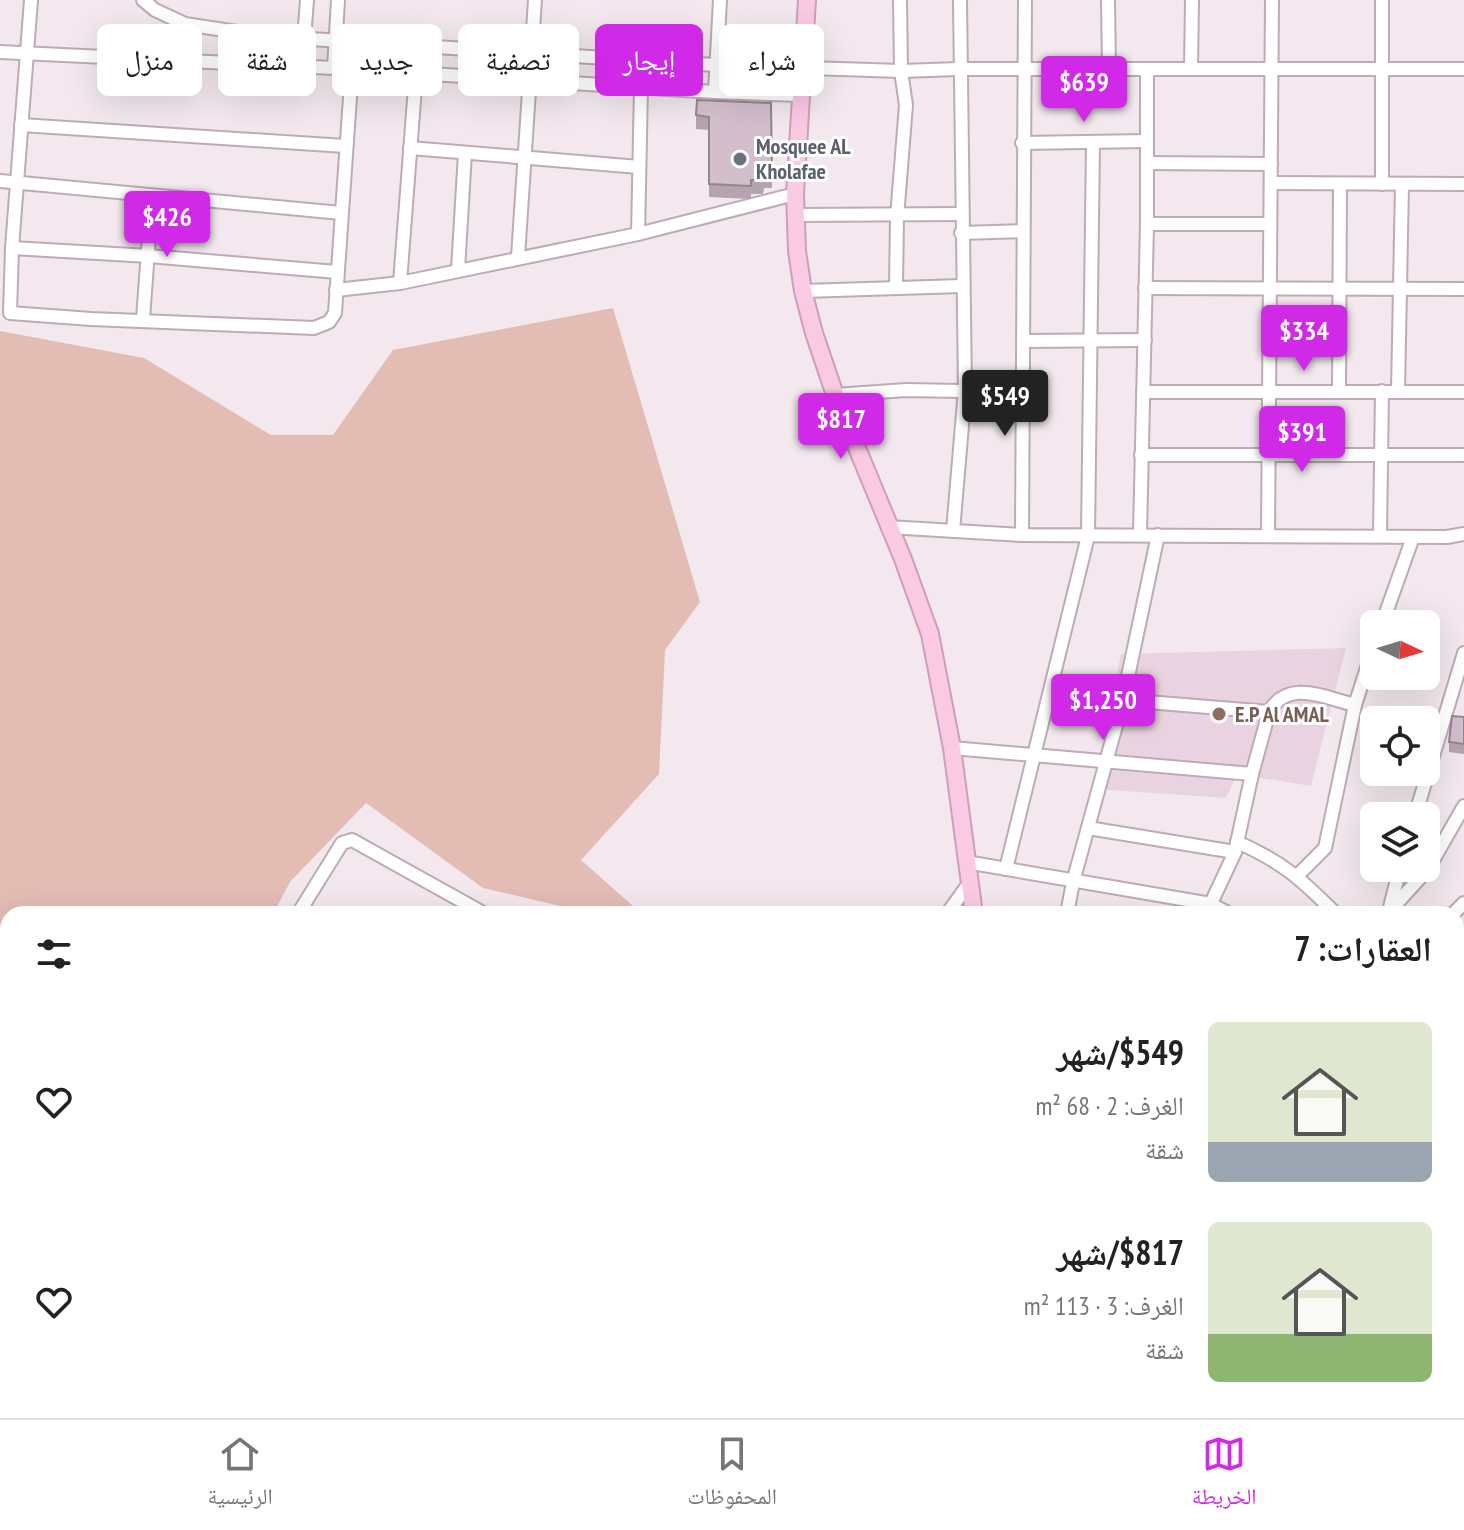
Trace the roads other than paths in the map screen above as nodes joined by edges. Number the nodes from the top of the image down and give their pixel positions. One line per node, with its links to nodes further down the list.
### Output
1 (31, 0): 21 (street)
2 (143, 0): 19 (street)
3 (307, 0): 15 (street)
4 (338, 0): 16 (street)
5 (535, 0): 17 (street)
6 (720, 0): 23 (street)
7 (807, 0): 18 (main road)
8 (900, 0): 35 (street)
9 (960, 0): 27 (street)
10 (1025, 0): 32 (street)
11 (1108, 0): 33 (street)
12 (1192, 0): 28 (street)
13 (1272, 0): 29 (street)
14 (1382, 0): 30 (street)
15 (305, 24)
16 (336, 24)
17 (533, 24)
18 (806, 24)
19 (218, 29)
20 (0, 52): 21 (street)
21 (26, 54): 25 (street); 44 (street)
22 (579, 55): 23 (street)
23 (715, 65): 24 (street); 37 (street)
24 (719, 65)
25 (332, 68)
26 (824, 68): 35 (street)
27 (959, 69): 32 (street); 35 (street); 65 (street)
28 (1191, 69): 29 (street); 34 (street)
29 (1271, 69): 30 (street); 53 (street)
30 (1383, 69): 31 (street); 59 (street)
31 (1464, 69)
32 (1023, 70): 33 (street); 47 (street)
33 (1109, 70): 34 (street)
34 (1147, 70): 45 (street)
35 (901, 71): 67 (street)
36 (703, 91): 37 (street)
37 (715, 92): 38 (street)
38 (719, 92)
39 (350, 96): 48 (street)
40 (414, 96): 49 (street)
41 (529, 96): 51 (street)
42 (641, 96): 54 (street)
43 (801, 96): 62 (main road)
44 (21, 125): 48 (street); 56 (street)
45 (1147, 141): 46 (street); 52 (street)
46 (1093, 142): 47 (street); 90 (street)
47 (1022, 143): 70 (street)
48 (345, 146): 64 (street)
49 (410, 148): 50 (street); 78 (street)
50 (465, 153): 51 (street); 76 (street)
51 (525, 157): 54 (street); 75 (street)
52 (1147, 163): 53 (street); 68 (street)
53 (1271, 164): 57 (street)
54 (639, 167): 72 (street)
55 (0, 181): 56 (street)
56 (17, 182): 63 (street); 73 (street)
57 (1271, 183): 58 (street); 69 (street)
58 (1340, 184): 59 (street); 81 (street)
59 (1382, 184): 60 (street)
60 (1402, 184): 61 (street); 84 (street)
61 (1464, 184)
62 (795, 194): 66 (main road); 72 (street)
63 (152, 196): 64 (street); 74 (street)
64 (341, 213): 77 (street)
65 (961, 214): 67 (street); 71 (street)
66 (795, 215): 67 (street); 87 (main road)
67 (897, 217): 80 (street)
68 (1147, 224): 69 (street); 82 (street)
69 (1270, 224): 83 (street)
70 (1023, 231): 71 (street); 92 (street)
71 (961, 233): 79 (street)
72 (638, 234): 75 (street)
73 (12, 248): 74 (street); 88 (street)
74 (149, 256): 77 (street); 89 (street)
75 (518, 257): 76 (street)
76 (458, 270): 78 (street)
77 (337, 272): 86 (street)
78 (400, 283): 86 (street)
79 (962, 286): 80 (street); 93 (street)
80 (896, 287): 87 (street)
81 (1340, 287): 83 (street); 84 (street); 95 (street)
82 (1145, 288): 83 (street); 91 (street)
83 (1269, 288): 94 (street)
84 (1400, 288): 85 (street); 97 (street)
85 (1464, 289)
86 (336, 290): 89 (street)
87 (803, 291): 101 (main road)
88 (5, 311): 89 (street)
89 (143, 319)
90 (1090, 340): 91 (street); 92 (street); 114 (street)
91 (1145, 340): 99 (street)
92 (1023, 341): 98 (street)
93 (965, 390): 98 (street); 101 (street); 107 (street)
94 (1270, 391): 95 (street); 99 (street); 105 (street)
95 (1339, 391): 96 (street)
96 (1382, 391): 97 (street); 104 (street)
97 (1398, 391): 100 (street)
98 (1023, 392): 110 (street)
99 (1143, 392): 102 (street)
100 (1464, 392)
101 (835, 395): 106 (main road)
102 (1141, 455): 105 (street); 108 (street)
103 (1464, 455): 104 (street)
104 (1381, 456): 105 (street); 113 (street)
105 (1269, 457): 112 (street)
106 (888, 527): 107 (street); 122 (main road)
107 (953, 531): 110 (street)
108 (1140, 534): 111 (street); 114 (street)
109 (1464, 534): 115 (street)
110 (1022, 535): 114 (street)
111 (1158, 535): 112 (street); 119 (street)
112 (1268, 535): 113 (street)
113 (1380, 535): 115 (street)
114 (1088, 536): 123 (street)
115 (1413, 537): 116 (street)
116 (1387, 610)
117 (1463, 658): 126 (street)
118 (1360, 689): 120 (street)
119 (1123, 700): 121 (street); 124 (street)
120 (1355, 705): 121 (street); 132 (street)
121 (1269, 712): 125 (street)
122 (952, 748): 123 (street); 130 (main road)
123 (1035, 754): 124 (street); 131 (street)
124 (1106, 761): 125 (street); 128 (street)
125 (1252, 774): 129 (street)
126 (1419, 802)
127 (1464, 806): 145 (street)
128 (1088, 828): 129 (street); 134 (street)
129 (1236, 847): 132 (street); 142 (street)
130 (966, 862): 131 (street); 133 (main road)
131 (1006, 869): 134 (street)
132 (1298, 875): 143 (street)
133 (970, 882): 138 (street); 139 (main road)
134 (1073, 882): 140 (street); 141 (street)
135 (1396, 882): 144 (street)
136 (303, 906): 137 (street)
137 (471, 906)
138 (953, 906)
139 (973, 906)
140 (1068, 906)
141 (1193, 906)
142 (1209, 906)
143 (1328, 906)
144 (1390, 906)
145 (1395, 906)

